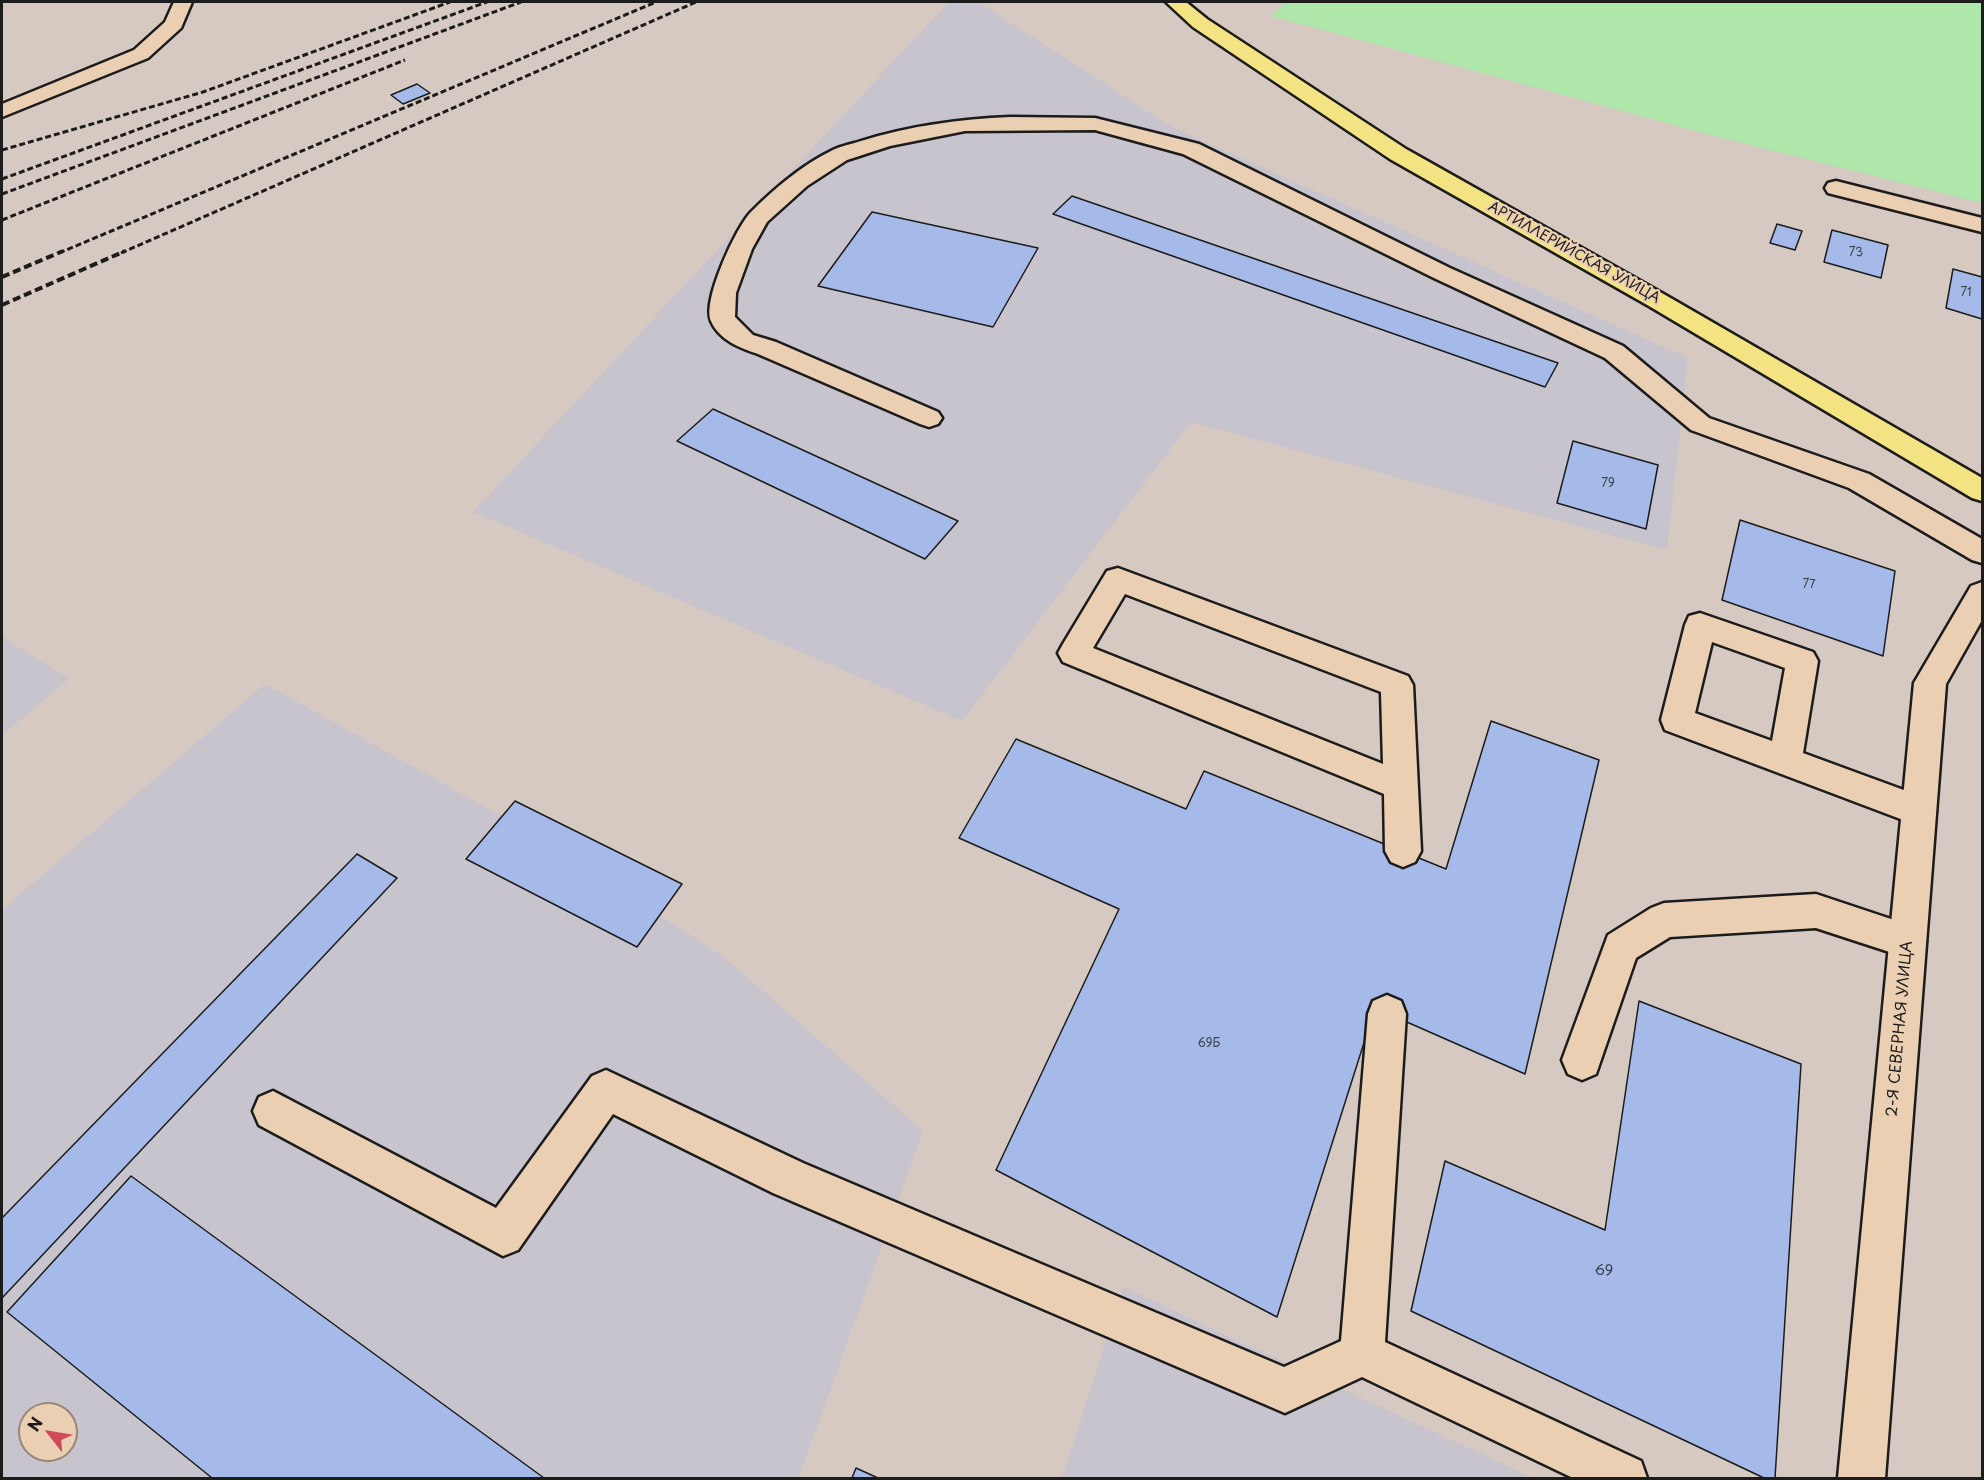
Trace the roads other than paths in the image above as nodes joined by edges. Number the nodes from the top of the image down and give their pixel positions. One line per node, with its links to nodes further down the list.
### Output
1 (183, 2): 3 (street)
2 (1175, 2): 7 (main road, АРТИЛЛЕРИЙСКАЯ УЛИЦА)
3 (2, 111)
4 (1836, 188): 5 (street)
5 (1983, 225)
6 (929, 418): 8 (street)
7 (1983, 491)
8 (1983, 552)
9 (1983, 594): 12 (street, 2-Я СЕВЕРНАЯ УЛИЦА)
10 (1785, 760): 10 (street); 12 (street)
11 (1401, 786): 11 (street); 13 (street)
12 (1919, 811): 14 (street, 2-Я СЕВЕРНАЯ УЛИЦА)
13 (1403, 851)
14 (1908, 941): 16 (street); 20 (street, 2-Я СЕВЕРНАЯ УЛИЦА)
15 (1387, 1014): 18 (street)
16 (1582, 1060)
17 (273, 1111): 18 (street)
18 (1362, 1354): 19 (street)
19 (1624, 1479)
20 (1861, 1479)

